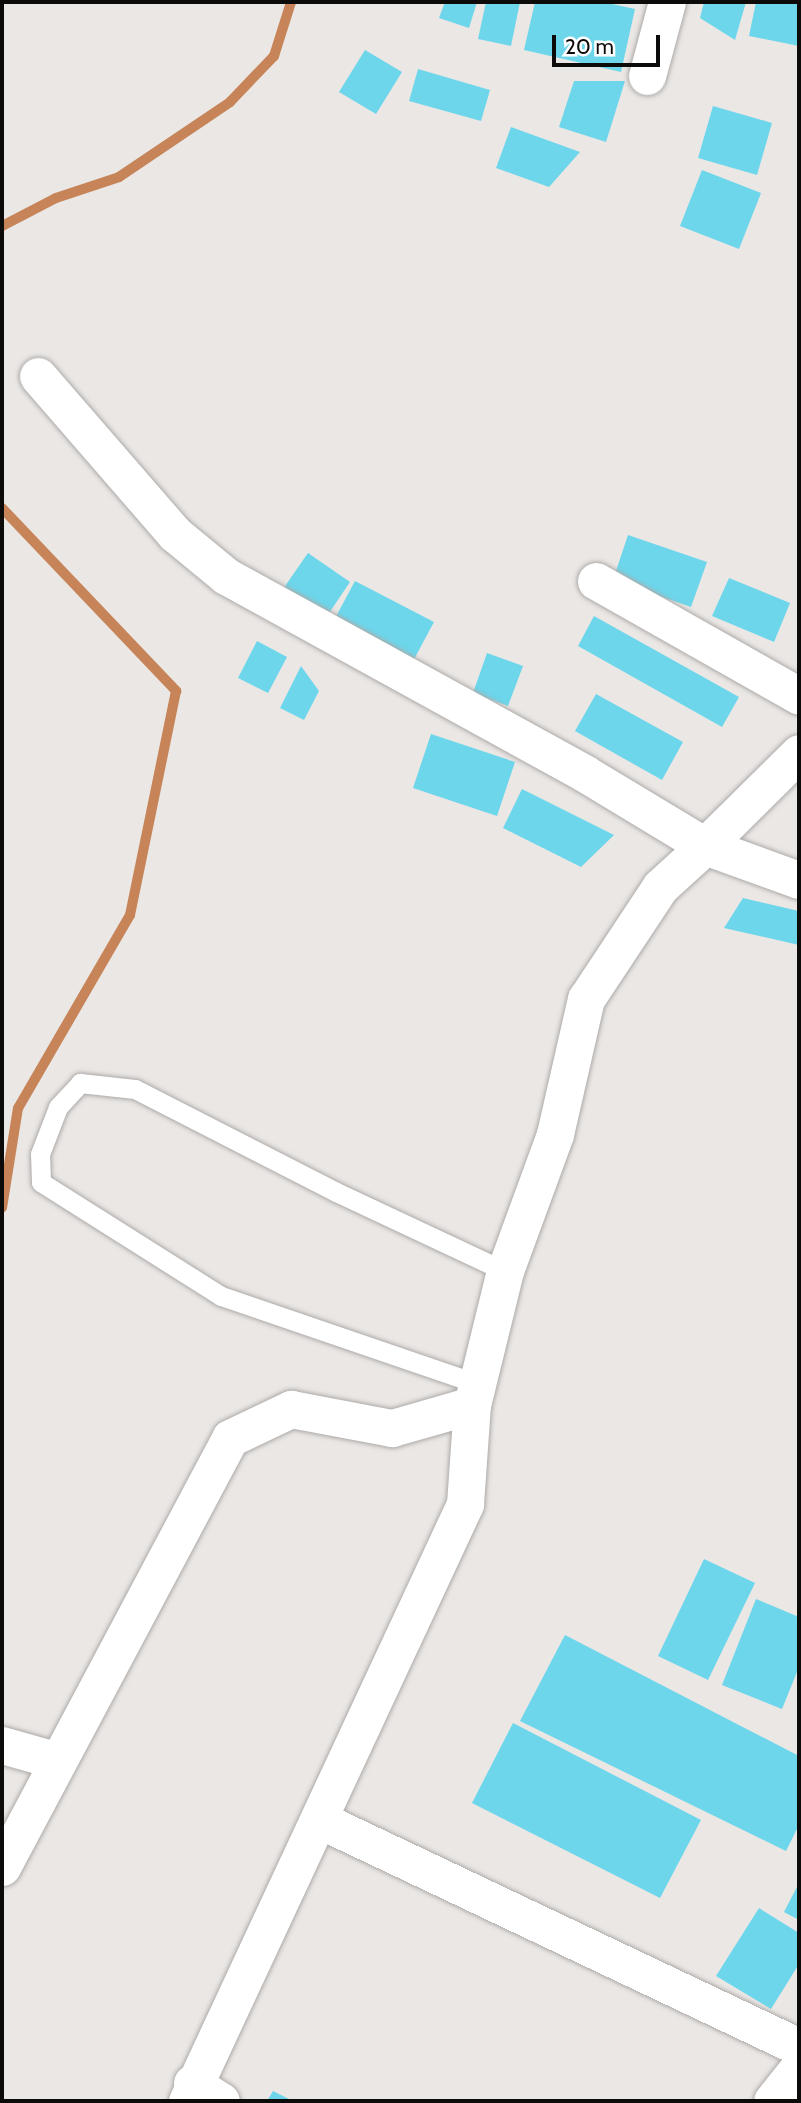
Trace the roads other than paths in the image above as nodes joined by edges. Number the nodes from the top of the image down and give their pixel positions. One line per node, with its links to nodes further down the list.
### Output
1 (667, 2): 2 (street)
2 (647, 76)
3 (38, 376): 7 (street)
4 (596, 581): 5 (street)
5 (799, 696)
6 (799, 753): 7 (street)
7 (705, 846): 8 (street); 9 (street)
8 (799, 880)
9 (505, 1271): 10 (street); 10 (lane)
10 (475, 1395): 12 (street); 13 (street)
11 (2, 1745): 12 (street)
12 (55, 1760): 14 (street)
13 (320, 1821): 15 (street); 17 (street)
14 (2, 1867)
15 (799, 2047)
16 (799, 2067): 18 (street)
17 (200, 2095)
18 (772, 2101)

